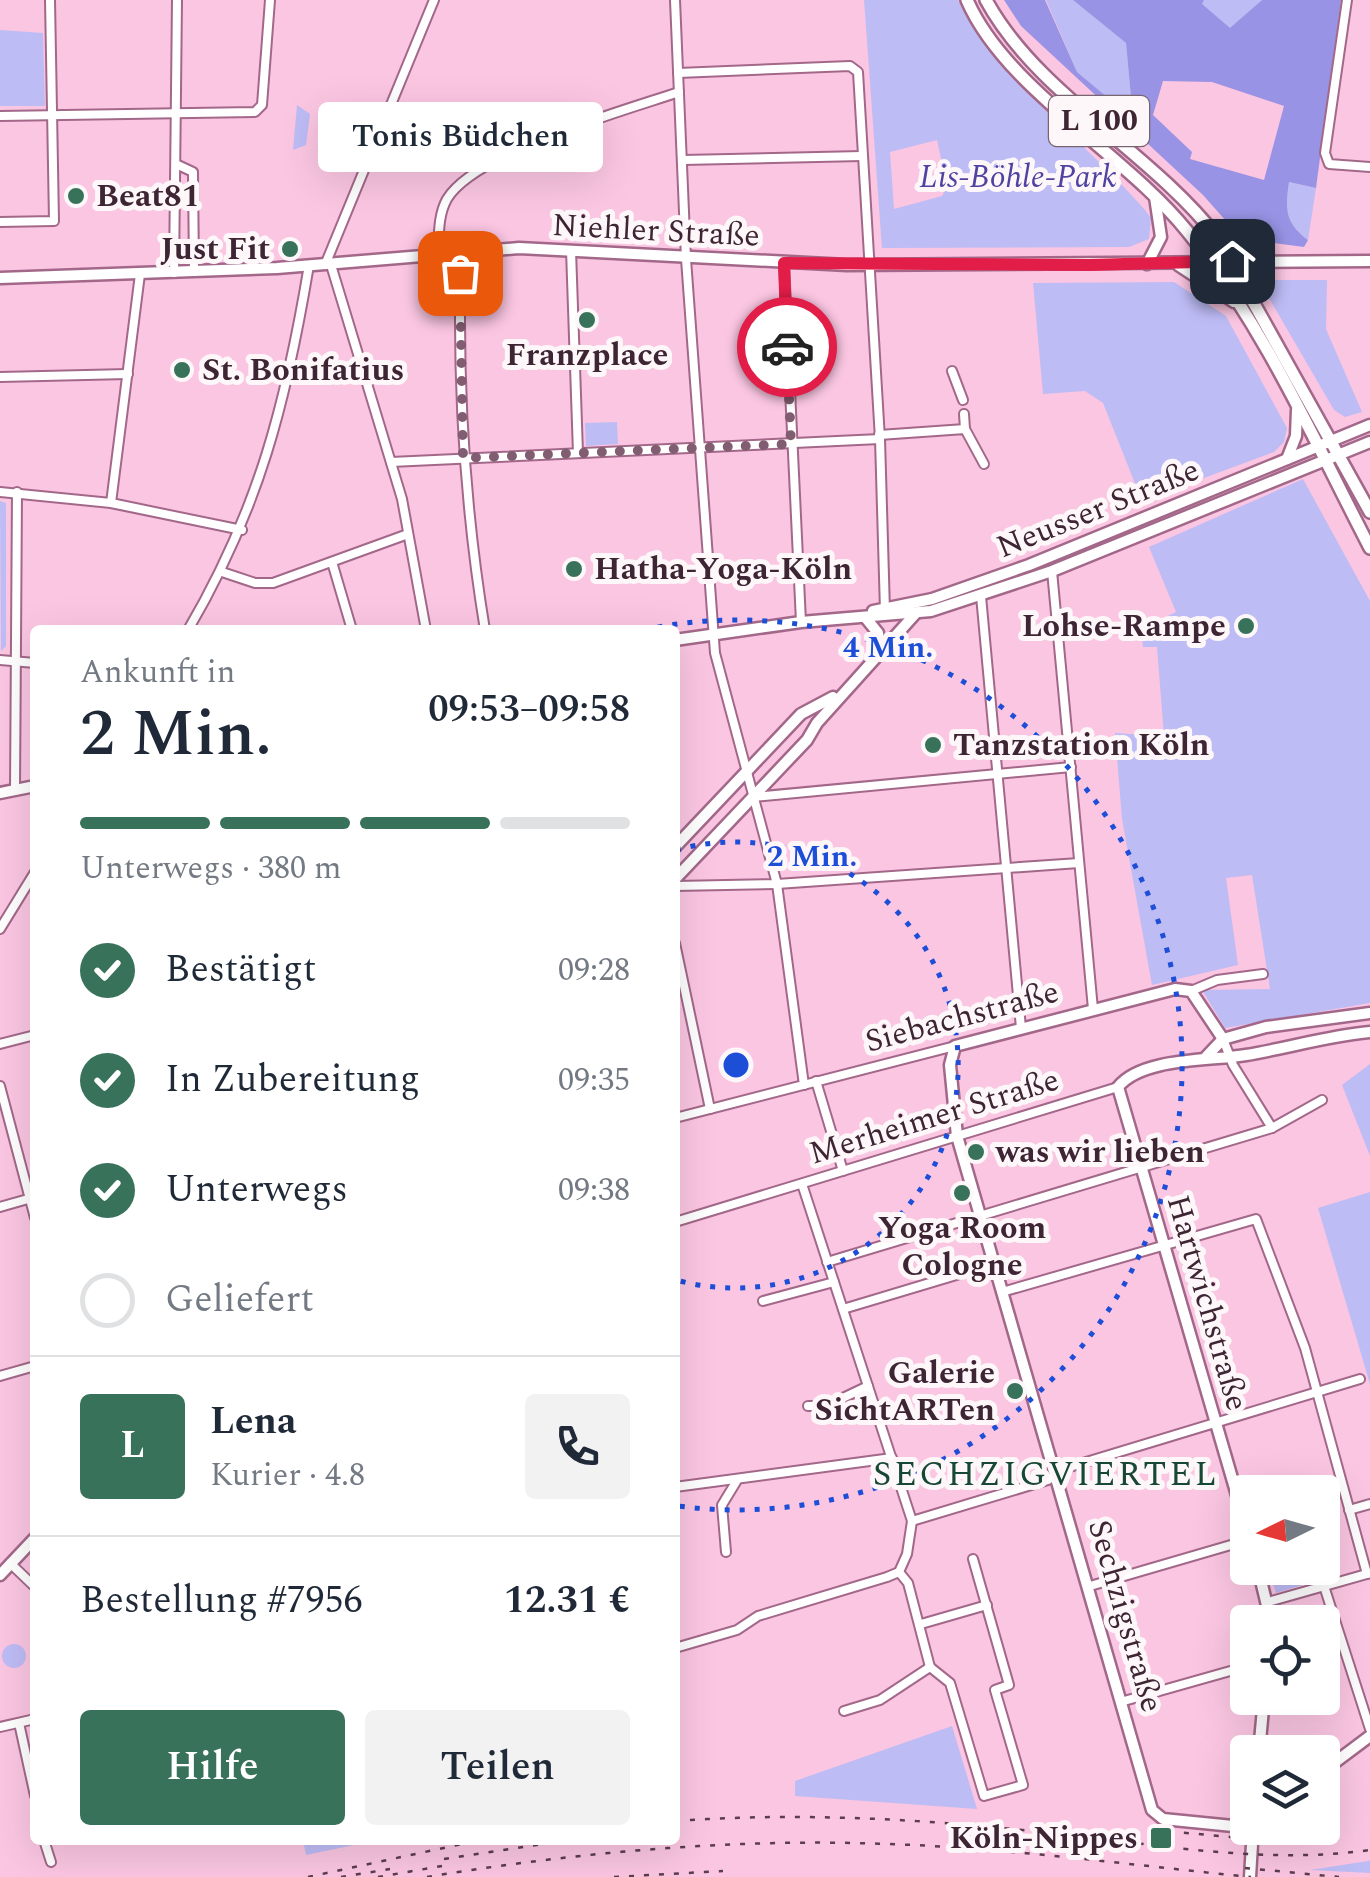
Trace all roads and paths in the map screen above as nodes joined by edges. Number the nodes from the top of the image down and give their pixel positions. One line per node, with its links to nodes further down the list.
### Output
1 (50, 0): 13 (street)
2 (177, 0): 11 (street)
3 (270, 0): 11 (street)
4 (434, 0): 28 (street)
5 (675, 0): 9 (street)
6 (967, 0): 18 (main road, L 100)
7 (986, 0): 24 (main road, L 100)
8 (1347, 0): 17 (street)
9 (678, 73): 10 (street); 14 (street)
10 (679, 92): 15 (street); 22 (street)
11 (178, 113): 13 (street); 16 (street)
12 (0, 116): 13 (street)
13 (52, 117): 19 (street)
14 (862, 156): 15 (street); 32 (street)
15 (683, 160): 23 (street)
16 (178, 165): 33 (street); 34 (street)
17 (1370, 167)
18 (1155, 197): 26 (main road, L 100); 29 (street)
19 (0, 222)
20 (571, 250): 21 (street, Niehler Straße); 23 (street, Niehler Straße); 52 (street)
21 (460, 252): 22 (street, Niehler Straße); 55 (street)
22 (438, 253): 28 (street, Niehler Straße)
23 (686, 259): 27 (street, Niehler Straße); 51 (street)
24 (1232, 261): 25 (street, Niehler Straße); 26 (street, Niehler Straße); 47 (main road, L 100)
25 (1370, 261)
26 (1209, 262): 30 (street, Niehler Straße); 37 (main road, L 100)
27 (784, 263): 32 (street, Niehler Straße); 49 (street)
28 (328, 264): 31 (street, Niehler Straße); 58 (street)
29 (1147, 264): 30 (street, Niehler Straße); 32 (street, Niehler Straße)
30 (1174, 264): 37 (street)
31 (309, 265): 34 (street, Niehler Straße); 66 (street)
32 (866, 265): 46 (street)
33 (174, 272): 34 (street, Niehler Straße); 35 (street, Niehler Straße)
34 (194, 272)
35 (140, 274): 36 (street, Niehler Straße); 39 (street)
36 (0, 278)
37 (1235, 303): 42 (main road, L 100)
38 (952, 371): 41 (street)
39 (128, 374): 40 (street); 63 (street)
40 (0, 377)
41 (962, 400)
42 (1298, 410): 50 (main road, L 100); 56 (street)
43 (964, 414): 45 (street)
44 (1370, 425): 47 (street, Neusser Straße)
45 (965, 429): 46 (street); 59 (street)
46 (879, 437): 49 (street); 75 (street)
47 (1333, 440): 50 (street, Neusser Straße); 53 (main road, L 100)
48 (1367, 443): 53 (street, Neusser Straße); 54 (street)
49 (791, 444): 51 (street); 78 (street)
50 (1317, 447): 56 (street, Neusser Straße); 57 (main road, L 100)
51 (702, 448): 52 (street); 83 (street)
52 (578, 453): 55 (street)
53 (1340, 454): 57 (street, Neusser Straße); 65 (main road, L 100)
54 (1370, 457)
55 (463, 458): 58 (street); 82 (street)
56 (1287, 459): 62 (street, Neusser Straße)
57 (1324, 460): 64 (street, Neusser Straße); 68 (main road, L 100)
58 (391, 462): 67 (street)
59 (984, 464)
60 (0, 492): 61 (street)
61 (17, 492): 63 (street); 87 (street)
62 (1200, 495): 64 (street); 69 (street, Neusser Straße)
63 (110, 504): 66 (street)
64 (1205, 508): 71 (street, Neusser Straße)
65 (1370, 512)
66 (242, 530): 72 (street)
67 (408, 534): 70 (street); 81 (street)
68 (1370, 548)
69 (1057, 554): 71 (street); 74 (street, Neusser Straße)
70 (332, 562): 72 (street); 80 (street)
71 (1052, 571): 73 (street, Neusser Straße); 92 (street)
72 (222, 572): 79 (street)
73 (981, 596): 76 (street, Neusser Straße); 94 (street)
74 (932, 599): 75 (street, Neusser Straße); 76 (street)
75 (876, 614): 76 (street, Neusser Straße); 77 (street, Neusser Straße); 77 (street, Neusser Straße); 85 (street)
76 (915, 614): 85 (street)
77 (838, 618): 78 (street, Neusser Straße)
78 (801, 622): 83 (street, Neusser Straße)
79 (191, 625)
80 (351, 625)
81 (425, 625)
82 (484, 625)
83 (712, 634): 84 (street, Neusser Straße); 93 (street)
84 (680, 639)
85 (880, 652): 89 (street)
86 (0, 660): 87 (street)
87 (15, 660): 88 (street); 96 (street)
88 (30, 662)
89 (850, 684): 90 (street); 91 (street)
90 (794, 722): 91 (street); 93 (street)
91 (810, 735): 98 (street)
92 (1071, 768): 94 (street); 100 (street)
93 (746, 771): 98 (street); 99 (street)
94 (997, 774): 98 (street); 101 (street)
95 (30, 787): 96 (street)
96 (15, 790): 97 (street)
97 (0, 793)
98 (753, 797): 102 (street); 105 (street)
99 (680, 842)
100 (1079, 862): 101 (street); 110 (street)
101 (1006, 869): 105 (street); 112 (street)
102 (680, 877)
103 (30, 880): 106 (street)
104 (680, 883): 105 (street)
105 (777, 884): 121 (street)
106 (0, 928)
107 (680, 967): 125 (street)
108 (1263, 974): 109 (street, Siebachstraße)
109 (1191, 990): 110 (street, Siebachstraße); 115 (street)
110 (1093, 1009): 112 (street, Siebachstraße)
111 (1370, 1013): 115 (street)
112 (1021, 1028): 117 (street, Siebachstraße)
113 (1370, 1032): 118 (street, Merheimer Straße)
114 (30, 1036): 116 (street)
115 (1223, 1039): 118 (street); 119 (street)
116 (0, 1044)
117 (954, 1046): 120 (street, Siebachstraße); 128 (street, Sechzigstraße)
118 (1230, 1057): 119 (street, Merheimer Straße); 127 (street)
119 (1205, 1058): 123 (street, Merheimer Straße)
120 (816, 1082): 121 (street, Siebachstraße); 130 (street)
121 (804, 1084): 125 (street, Siebachstraße)
122 (0, 1086): 132 (street)
123 (1118, 1087): 128 (street, Merheimer Straße); 129 (street, Hartwichstraße)
124 (1322, 1100): 127 (street)
125 (710, 1108): 126 (street, Siebachstraße)
126 (680, 1117)
127 (1272, 1128): 129 (street)
128 (957, 1136): 130 (street, Merheimer Straße); 135 (street, Sechzigstraße)
129 (1141, 1168): 135 (street); 137 (street, Hartwichstraße)
130 (843, 1171): 131 (street, Merheimer Straße)
131 (802, 1184): 136 (street, Merheimer Straße); 138 (street)
132 (30, 1191)
133 (30, 1199): 134 (street)
134 (0, 1207)
135 (980, 1216): 138 (street); 139 (street, Sechzigstraße)
136 (680, 1221)
137 (1164, 1244): 141 (street); 148 (street); 150 (street, Hartwichstraße)
138 (827, 1262): 140 (street)
139 (994, 1264): 141 (street, Sechzigstraße); 143 (street)
140 (834, 1282): 142 (street); 143 (street)
141 (1002, 1292): 152 (street, Sechzigstraße)
142 (763, 1301)
143 (843, 1309): 147 (street)
144 (30, 1367): 145 (street)
145 (0, 1376)
146 (1360, 1379): 148 (street)
147 (868, 1386): 149 (street); 151 (street)
148 (1317, 1390): 150 (street); 157 (street)
149 (808, 1406)
150 (1215, 1421): 152 (street); 153 (street, Hartwichstraße)
151 (892, 1458): 154 (street); 158 (street)
152 (1056, 1474): 158 (street); 169 (street, Sechzigstraße)
153 (1230, 1475)
154 (737, 1481): 155 (street); 161 (street)
155 (680, 1487)
156 (1370, 1504): 157 (street)
157 (1350, 1510): 165 (street)
158 (912, 1521): 164 (street)
159 (1230, 1542): 169 (street)
160 (30, 1543): 163 (street)
161 (726, 1552)
162 (973, 1559): 172 (street)
163 (10, 1564): 166 (street); 167 (street)
164 (899, 1572): 174 (street); 175 (street)
165 (1368, 1573): 170 (street)
166 (0, 1575)
167 (30, 1582)
168 (1263, 1585): 171 (street)
169 (1090, 1586): 178 (street, Sechzigstraße)
170 (1324, 1586): 171 (street); 183 (street)
171 (1268, 1602): 173 (street)
172 (987, 1605): 174 (street); 176 (street)
173 (1268, 1605)
174 (921, 1624): 176 (street)
175 (680, 1647)
176 (930, 1667): 179 (street)
177 (1230, 1671): 178 (street)
178 (1124, 1702): 186 (street, Sechzigstraße)
179 (844, 1711)
180 (30, 1720): 181 (street)
181 (19, 1722): 182 (street); 185 (street)
182 (0, 1726)
183 (1370, 1733): 184 (street)
184 (1340, 1757)
185 (30, 1773)
186 (1230, 1825)
187 (46, 1845): 189 (street)
188 (1253, 1845): 190 (street)
189 (51, 1862)
190 (1250, 1877)

